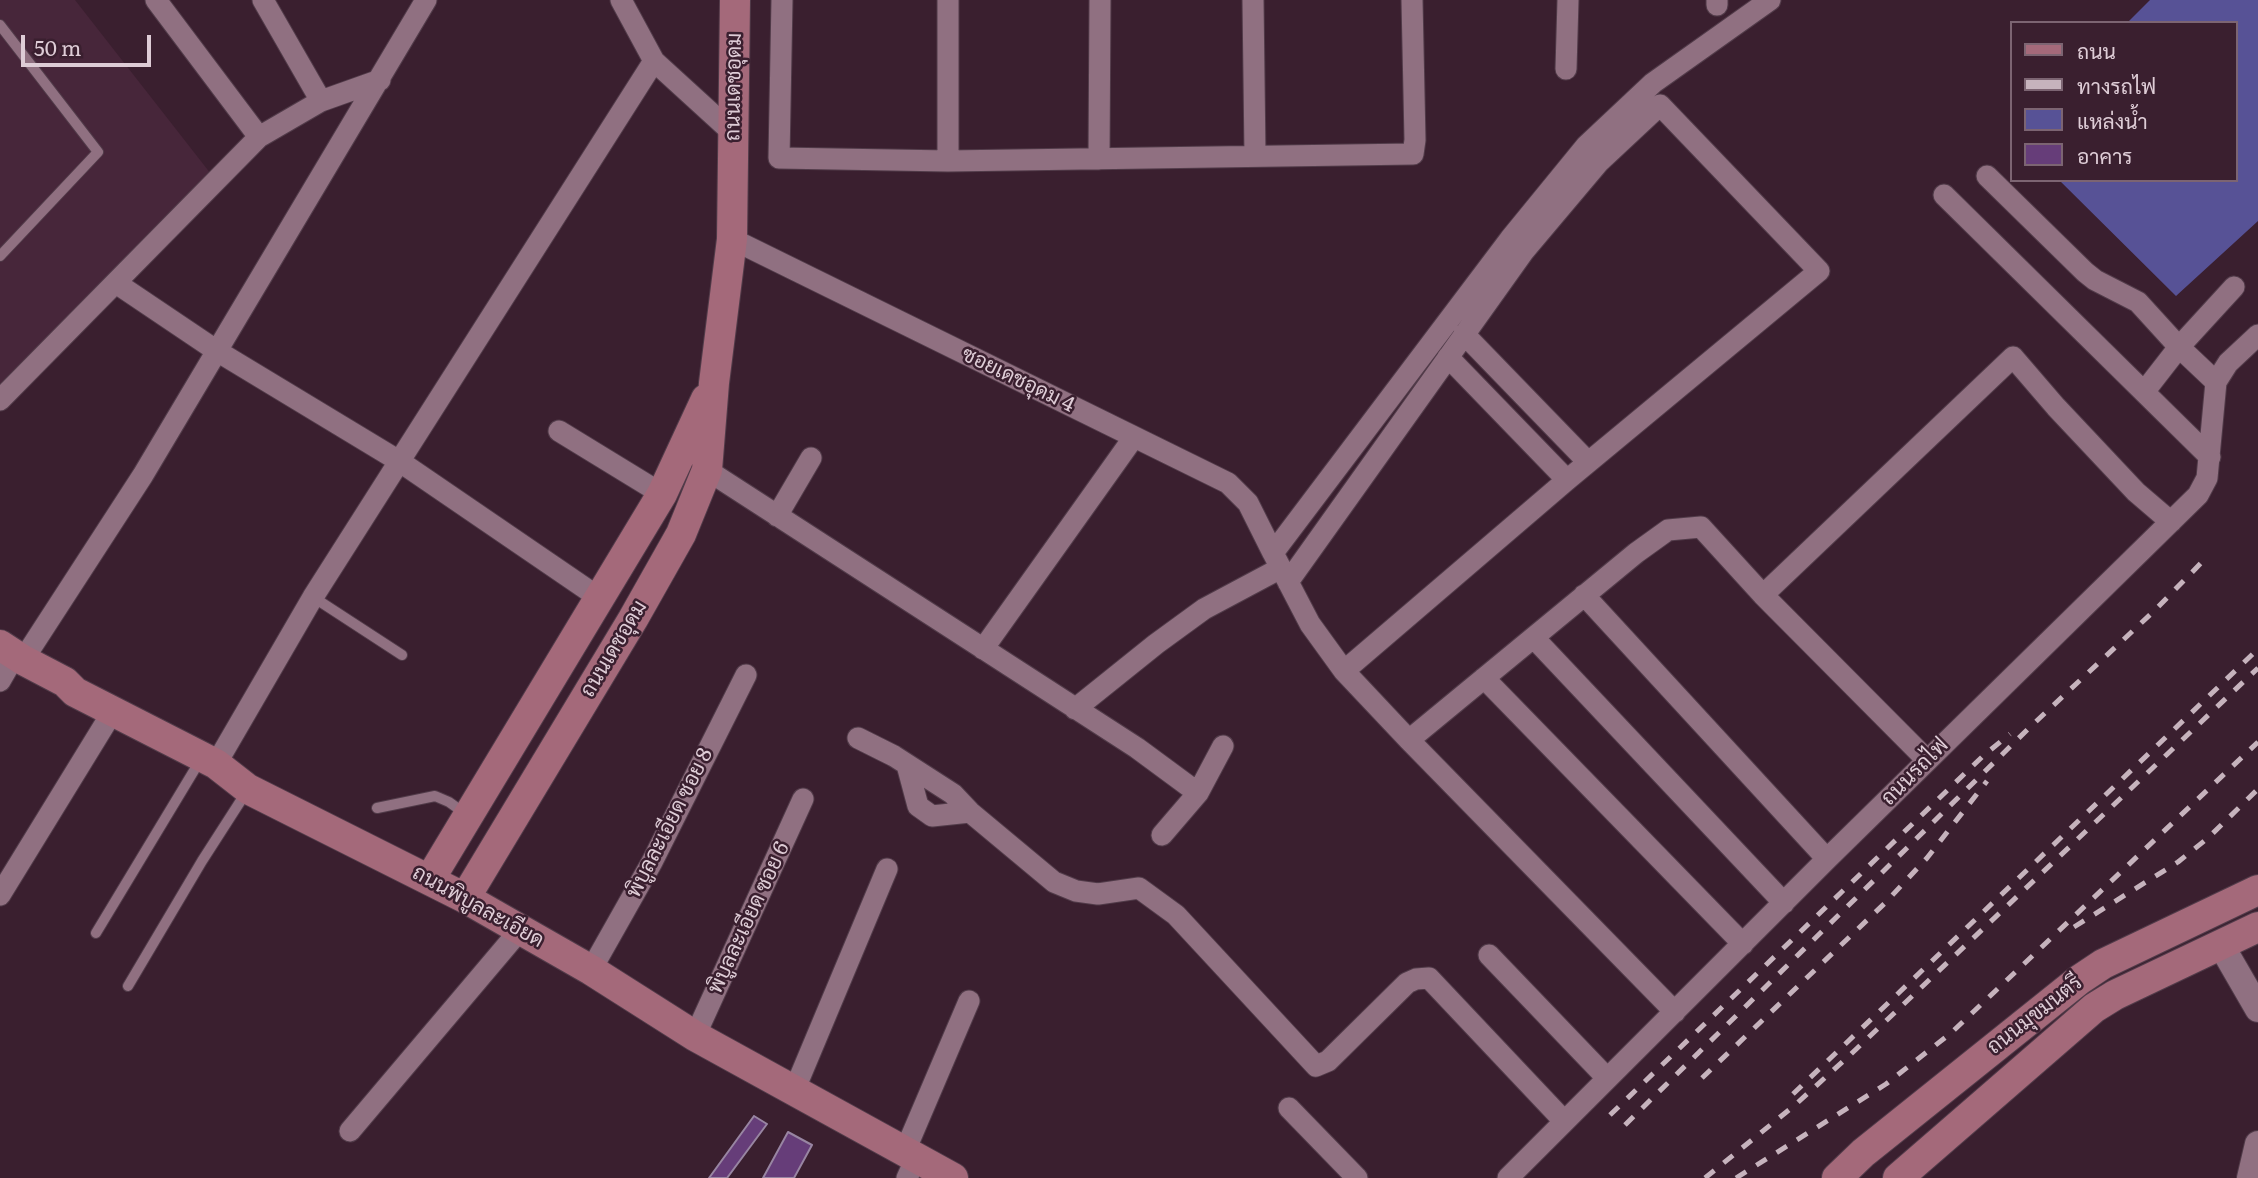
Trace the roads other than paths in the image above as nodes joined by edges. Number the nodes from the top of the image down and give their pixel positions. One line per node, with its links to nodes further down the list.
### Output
1 (156, 0): 19 (street)
2 (263, 0): 17 (street)
3 (426, 0): 16 (street)
4 (621, 0): 14 (street)
5 (735, 0): 18 (main road, ถนนเดชอุดม)
6 (782, 0): 22 (street)
7 (948, 0): 22 (street)
8 (1100, 0): 21 (street)
9 (1253, 0): 20 (street)
10 (1412, 0): 20 (street)
11 (1567, 0): 15 (street)
12 (1770, 0): 49 (street)
13 (0, 25): 26 (lane)
14 (654, 61): 18 (street); 42 (street)
15 (1566, 69)
16 (380, 80): 17 (street); 32 (street)
17 (321, 101): 19 (street)
18 (734, 134): 25 (main road, ถนนเดชอุดม)
19 (259, 137): 27 (street)
20 (1255, 155): 21 (street)
21 (1099, 159): 22 (street)
22 (948, 161)
23 (1987, 176): 31 (street)
24 (1944, 194): 36 (street)
25 (732, 239): 35 (main road, ถนนเดชอุดม); 39 (street, ซอยเดชอุดม 4)
26 (0, 256)
27 (116, 284): 32 (street); 37 (street)
28 (2234, 287): 31 (street)
29 (1464, 334): 33 (street); 43 (street); 43 (street)
30 (2258, 335): 34 (street)
31 (2179, 346): 34 (street); 36 (street)
32 (218, 351): 42 (street); 57 (street)
33 (1448, 357): 45 (street); 49 (street)
34 (2216, 382): 40 (street, ถนนรถไฟ)
35 (714, 383): 44 (main road, ถนนเดชอุดม); 46 (main road, ถนนเดชอุดม)
36 (2144, 392): 40 (street)
37 (0, 400)
38 (559, 431): 46 (street)
39 (1134, 437): 49 (street, ซอยเดชอุดม 4); 56 (street)
40 (2210, 457): 48 (street, ถนนรถไฟ)
41 (811, 458): 47 (street)
42 (399, 461): 52 (street); 53 (street)
43 (1588, 462): 45 (street)
44 (707, 470): 47 (street); 54 (main road, ถนนเดชอุดม)
45 (1567, 480): 59 (street)
46 (662, 494): 53 (main road, ถนนเดชอุดม)
47 (778, 516): 56 (street)
48 (2171, 522): 50 (street); 69 (street, ถนนรถไฟ)
49 (1280, 568): 59 (street, ซอยเดชอุดม 4); 63 (street)
50 (1763, 595): 51 (street); 69 (street)
51 (1584, 596): 55 (street); 78 (street)
52 (313, 597): 58 (lane); 68 (street)
53 (598, 597): 54 (main road); 76 (main road, ถนนเดชอุดม)
54 (633, 619): 83 (main road, ถนนเดชอุดม)
55 (1534, 638): 61 (street); 84 (street)
56 (983, 649): 63 (street)
57 (12, 653): 62 (street); 64 (main road, ถนนพิบูลละเอียด)
58 (402, 655)
59 (1344, 671): 66 (street, ซอยเดชอุดม 4)
60 (746, 675): 92 (street, พิบูลละเอียด ซอย 8)
61 (1484, 678): 66 (street); 89 (street)
62 (0, 681)
63 (1075, 709): 72 (street)
64 (113, 712): 68 (main road, ถนนพิบูลละเอียด); 82 (street)
65 (858, 738): 70 (street)
66 (1409, 740): 96 (street, ซอยเดชอุดม 4)
67 (1223, 746): 72 (street)
68 (209, 760): 71 (main road, ถนนพิบูลละเอียด); 88 (lane)
69 (1927, 760): 78 (street, ถนนรถไฟ)
70 (907, 765): 75 (street); 75 (street)
71 (248, 789): 80 (main road, ถนนพิบูลละเอียด); 93 (lane)
72 (1198, 793): 77 (street)
73 (803, 799): 97 (street, พิบูลละเอียด ซอย 6)
74 (377, 808): 76 (lane)
75 (970, 812): 101 (street)
76 (467, 816): 80 (main road, ถนนเดชอุดม)
77 (1162, 835)
78 (1827, 859): 84 (street, ถนนรถไฟ)
79 (887, 869): 99 (street)
80 (430, 879): 83 (main road, ถนนพิบูลละเอียด)
81 (2258, 890): 85 (main road, ถนนมุขมนตรี)
82 (0, 895)
83 (466, 898): 87 (main road, ถนนพิบูลละเอียด)
84 (1784, 903): 89 (street, ถนนรถไฟ)
85 (2196, 921): 90 (main road); 104 (main road, ถนนมุขมนตรี)
86 (2258, 927): 90 (main road, ถนนมุขมนตรี)
87 (520, 930): 92 (main road, ถนนพิบูลละเอียด); 102 (street)
88 (96, 933)
89 (1743, 944): 96 (street, ถนนรถไฟ)
90 (2221, 945): 95 (street); 111 (main road, ถนนมุขมนตรี)
91 (1489, 955): 98 (street)
92 (591, 970): 97 (main road, ถนนพิบูลละเอียด)
93 (128, 986)
94 (969, 1001): 105 (street)
95 (2258, 1009)
96 (1675, 1012): 98 (street, ถนนรถไฟ)
97 (695, 1036): 99 (main road, ถนนพิบูลละเอียด)
98 (1607, 1078): 101 (street, ถนนรถไฟ)
99 (794, 1091): 105 (main road, ถนนพิบูลละเอียด)
100 (1289, 1108): 107 (street)
101 (1564, 1121): 108 (street, ถนนรถไฟ)
102 (350, 1131)
103 (2258, 1144): 112 (street)
104 (1863, 1153): 109 (main road, ถนนมุขมนตรี); 110 (main road)
105 (909, 1163): 106 (main road, ถนนพิบูลละเอียด)
106 (953, 1178)
107 (1357, 1178)
108 (1508, 1178)
109 (1837, 1178)
110 (1884, 1178)
111 (1898, 1178)
112 (2250, 1178)

